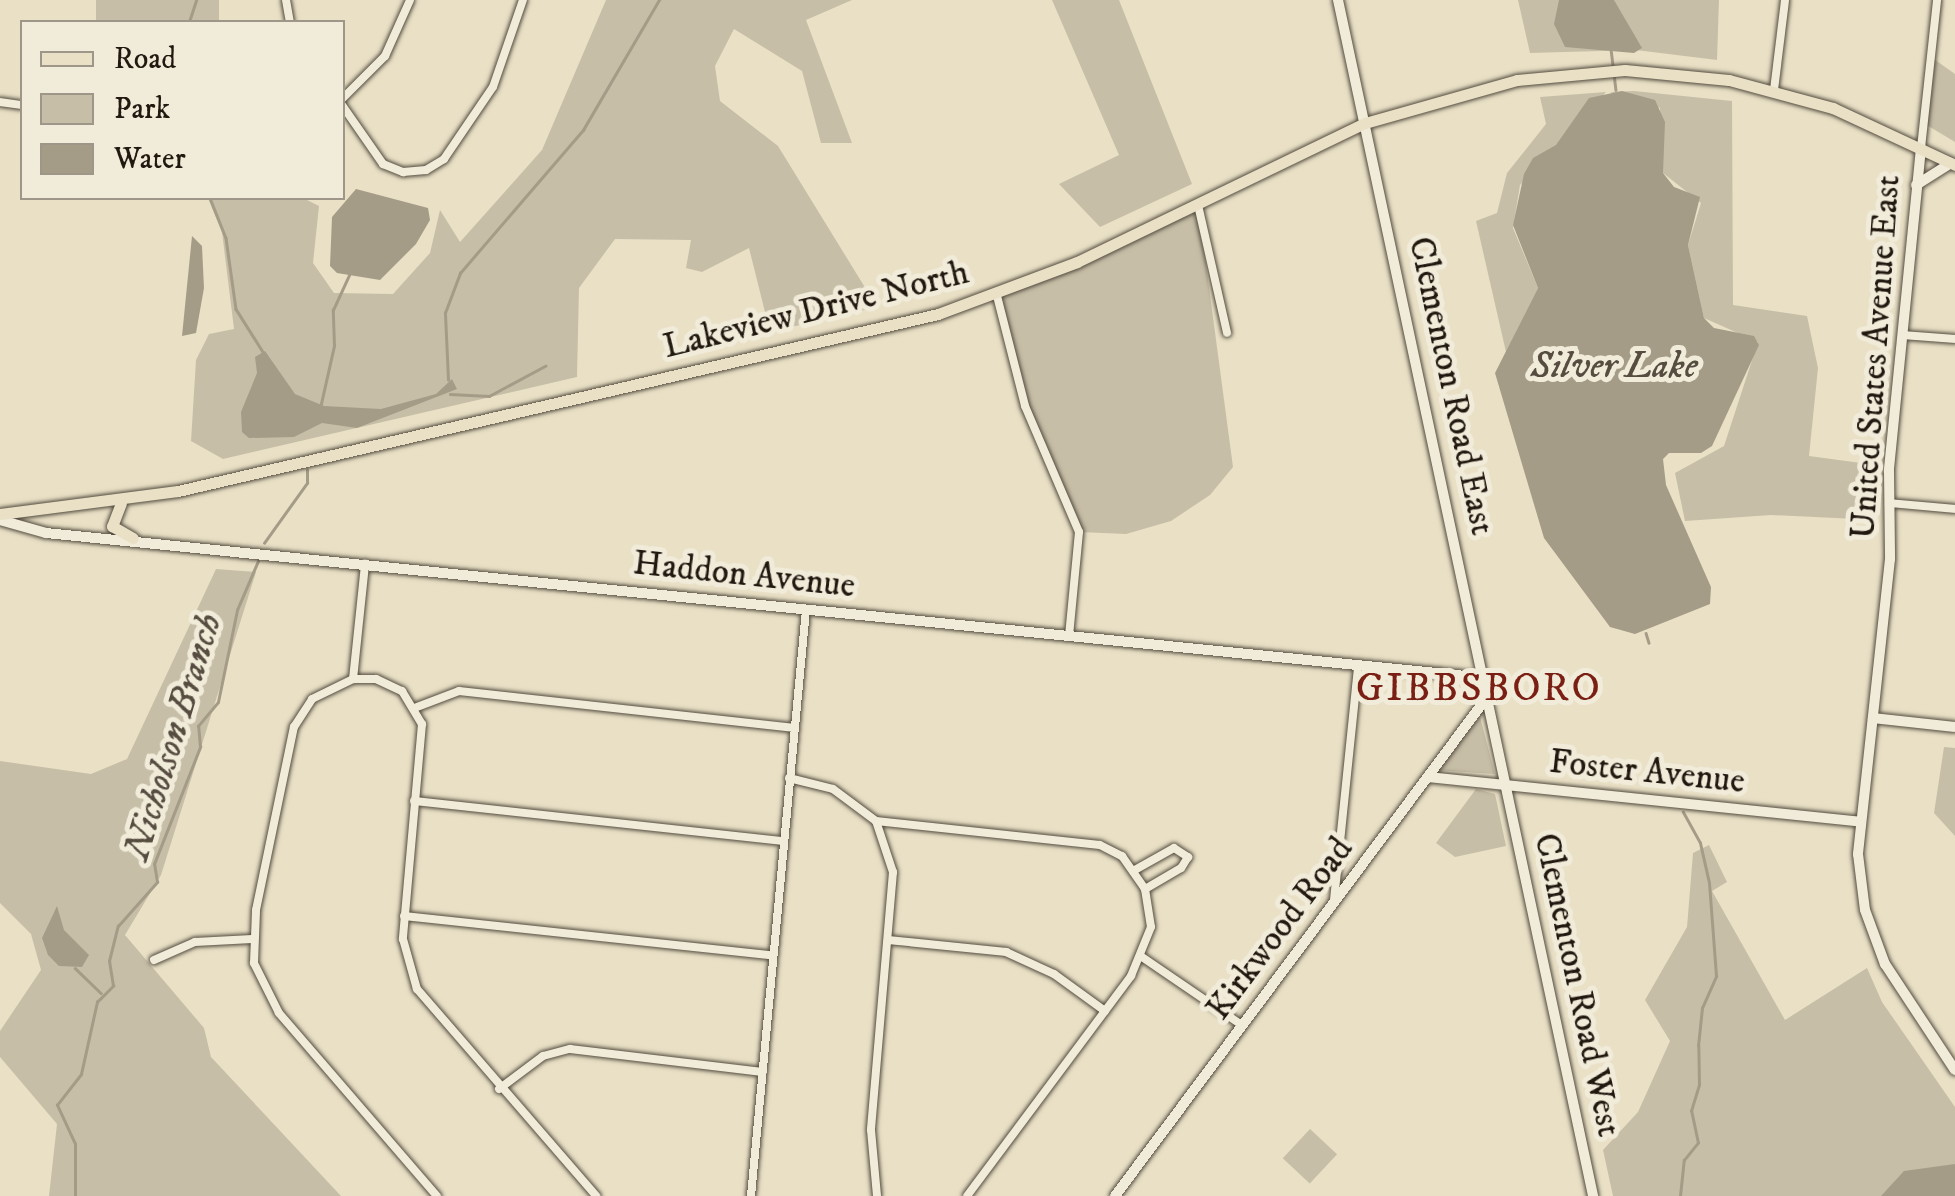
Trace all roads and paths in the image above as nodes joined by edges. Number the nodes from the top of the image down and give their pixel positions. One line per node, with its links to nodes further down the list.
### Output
1 (410, 0): 7 (street)
2 (523, 0): 8 (street)
3 (1338, 0): 9 (street, Clementon Road East)
4 (1784, 0): 6 (street)
5 (1937, 0): 10 (street, United States Avenue East)
6 (1774, 90): 9 (main road, Lakeview Drive North); 10 (main road, Lakeview Drive North)
7 (345, 99)
8 (345, 107)
9 (1365, 123): 13 (main road, Lakeview Drive North); 27 (street, Clementon Road East)
10 (1921, 148): 11 (main road, Lakeview Drive North); 12 (street, United States Avenue East)
11 (1953, 164): 12 (street)
12 (1916, 184): 16 (street, United States Avenue East)
13 (1198, 206): 14 (main road, Lakeview Drive North); 15 (street)
14 (996, 292): 18 (main road, Lakeview Drive North); 25 (street)
15 (1227, 332)
16 (1903, 335): 17 (street); 19 (street, United States Avenue East)
17 (1955, 339)
18 (120, 503): 21 (main road, Lakeview Drive North); 22 (main road)
19 (1889, 503): 20 (street); 31 (street, United States Avenue East)
20 (1955, 509)
21 (0, 517): 22 (street, Haddon Avenue)
22 (134, 538): 23 (street, Haddon Avenue)
23 (365, 563): 24 (street, Haddon Avenue); 28 (street)
24 (806, 610): 25 (street, Haddon Avenue); 33 (street)
25 (1069, 635): 26 (street, Haddon Avenue)
26 (1358, 666): 27 (street, Haddon Avenue); 43 (street)
27 (1485, 678): 29 (street, Clementon Road East)
28 (353, 679): 30 (street); 45 (street)
29 (1489, 696): 34 (street, Kirkwood Road); 36 (street, Clementon Road East)
30 (416, 707): 33 (street); 37 (street)
31 (1873, 718): 32 (street); 39 (street, United States Avenue East)
32 (1955, 726)
33 (795, 728): 35 (street)
34 (1428, 777): 36 (street, Foster Avenue); 43 (street, Kirkwood Road)
35 (789, 778): 38 (street); 40 (street)
36 (1506, 785): 39 (street, Foster Avenue); 61 (street, Clementon Road West)
37 (414, 801): 40 (street); 44 (street)
38 (876, 821): 41 (street); 46 (street)
39 (1860, 822): 52 (street, United States Avenue East)
40 (782, 840): 47 (street)
41 (1134, 870): 42 (street); 42 (street)
42 (1145, 889): 48 (street)
43 (1334, 902): 51 (street, Kirkwood Road)
44 (404, 916): 47 (street); 54 (street)
45 (252, 939): 49 (street); 55 (street)
46 (888, 940): 50 (street); 58 (street)
47 (770, 955): 53 (street)
48 (1142, 957): 50 (street); 51 (street)
49 (154, 960)
50 (1105, 1011): 59 (street)
51 (1243, 1026): 60 (street, Kirkwood Road)
52 (1955, 1070)
53 (762, 1072): 54 (street); 57 (street)
54 (500, 1089): 56 (street)
55 (437, 1196)
56 (596, 1196)
57 (751, 1196)
58 (876, 1196)
59 (967, 1196)
60 (1116, 1196)
61 (1593, 1196)

